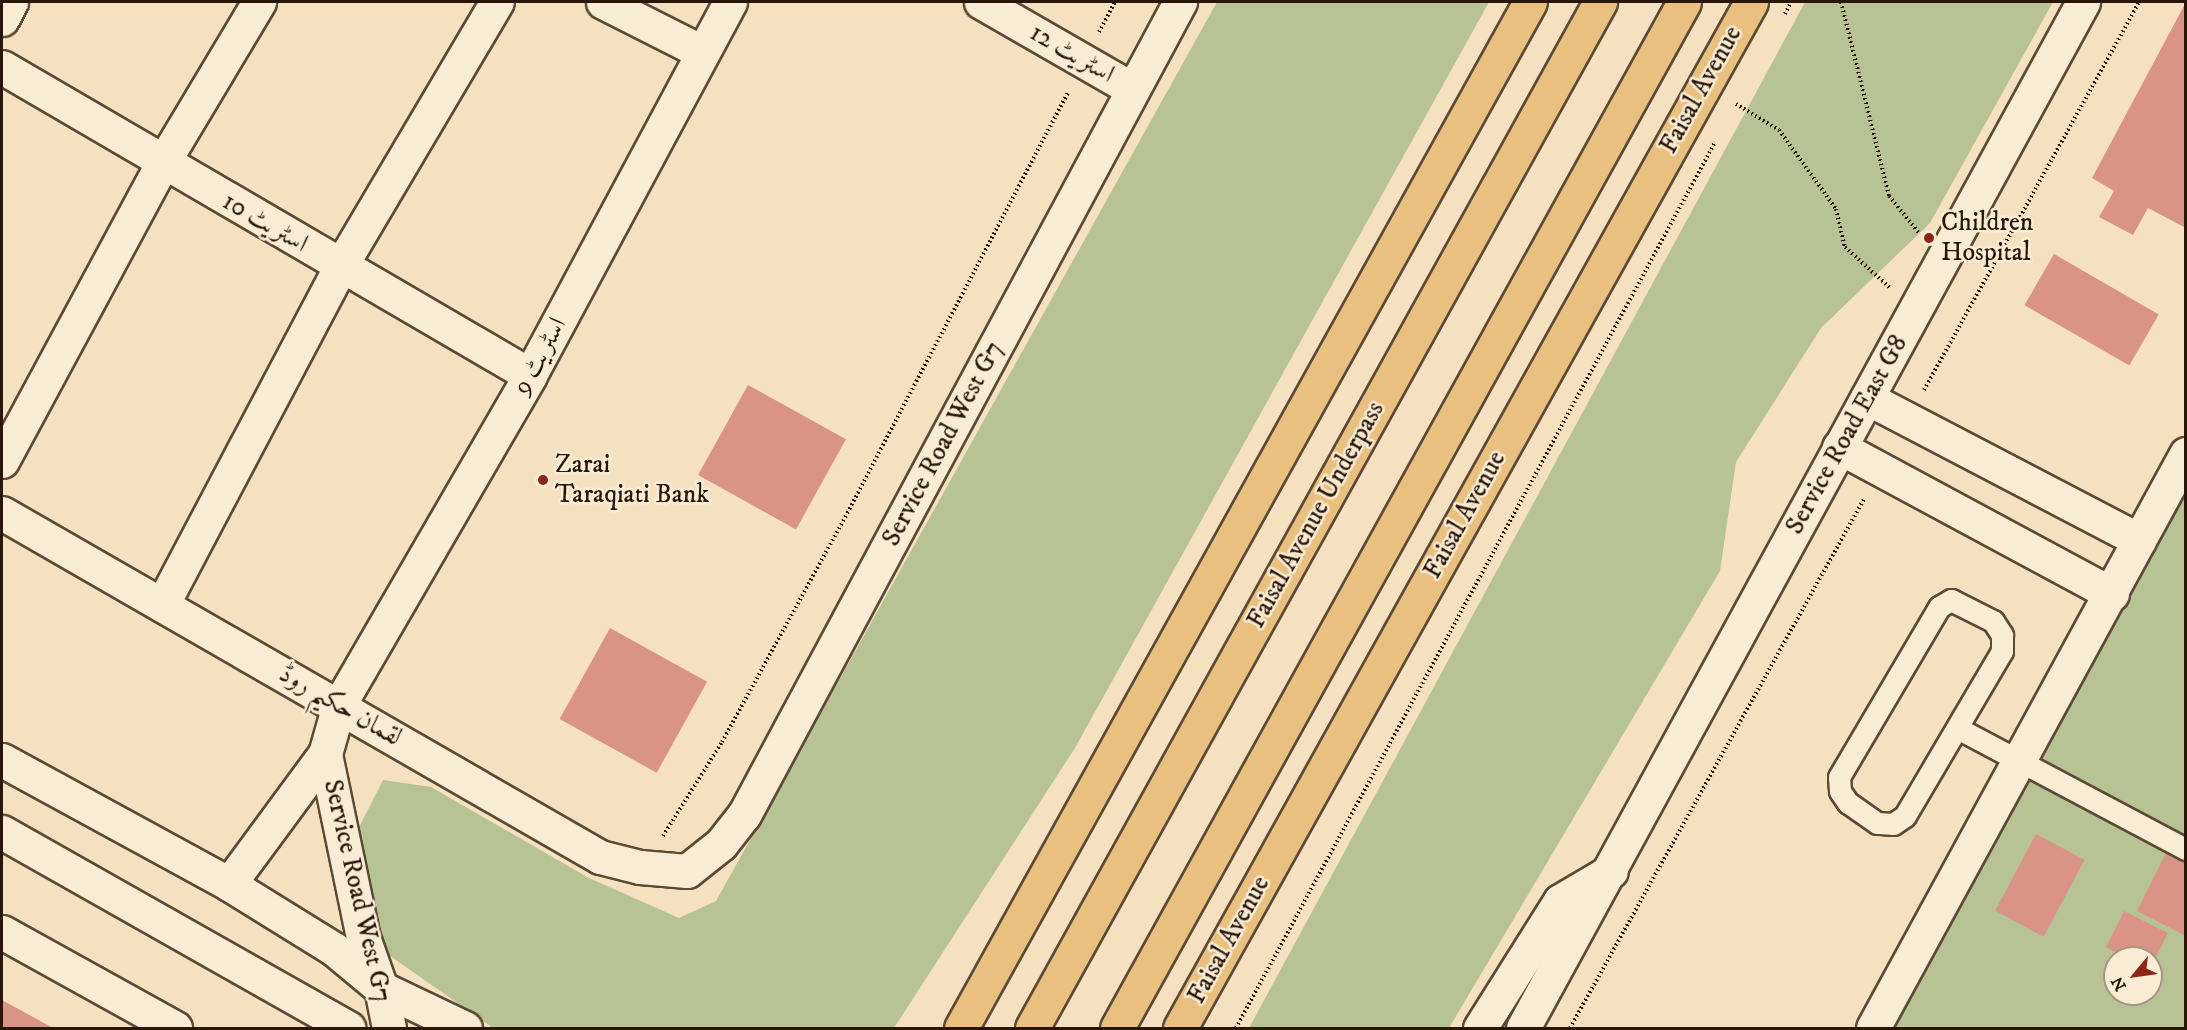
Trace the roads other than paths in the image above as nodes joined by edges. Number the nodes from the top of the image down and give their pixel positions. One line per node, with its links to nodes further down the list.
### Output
1 (11, 2): 13 (street)
2 (259, 2): 17 (street)
3 (497, 2): 18 (street)
4 (603, 2): 14 (street)
5 (729, 2): 14 (street, اسٹریٹ 9)
6 (981, 2): 16 (street, اسٹریٹ 12)
7 (1180, 2): 16 (street, Service Road West G7)
8 (1530, 2): 44 (main road)
9 (1600, 2): 45 (main road, Faisal Avenue Underpass)
10 (1684, 2): 46 (main road)
11 (1751, 2): 47 (main road, Faisal Avenue)
12 (2083, 2): 20 (street, Service Road East G8)
13 (2, 19)
14 (702, 52): 19 (street, اسٹریٹ 9)
15 (2, 67): 17 (street, اسٹریٹ 10)
16 (1132, 89): 36 (street, Service Road West G7)
17 (162, 164): 18 (street, اسٹریٹ 10); 23 (street)
18 (340, 267): 19 (street, اسٹریٹ 10); 27 (street)
19 (530, 375): 28 (street, اسٹریٹ 9)
20 (1867, 398): 21 (street, Service Road East G8); 25 (street)
21 (1839, 447): 26 (street); 35 (street, Service Road East G8)
22 (2186, 454): 25 (street)
23 (2, 461)
24 (2, 513): 27 (street, لقمان حکیم روڈ)
25 (2139, 540): 26 (street)
26 (2112, 594): 31 (street)
27 (162, 605): 28 (street, لقمان حکیم روڈ)
28 (339, 705): 30 (street, Service Road West G7); 36 (street, لقمان حکیم روڈ)
29 (1959, 729): 29 (lane); 31 (lane)
30 (325, 754): 37 (street, Service Road West G7); 39 (street, Service Road West G7)
31 (2020, 759): 34 (lane); 50 (street)
32 (2, 760): 37 (street)
33 (2, 832): 41 (street)
34 (2186, 849)
35 (1612, 870): 48 (street); 49 (street, Service Road East G8)
36 (687, 872)
37 (229, 884): 39 (street)
38 (2, 932): 40 (street)
39 (381, 988): 42 (street, Service Road West G7); 43 (street)
40 (175, 1029)
41 (348, 1029)
42 (389, 1029)
43 (465, 1029)
44 (961, 1029)
45 (1032, 1029)
46 (1117, 1029)
47 (1180, 1029)
48 (1480, 1029)
49 (1523, 1029)
50 (1873, 1029)

